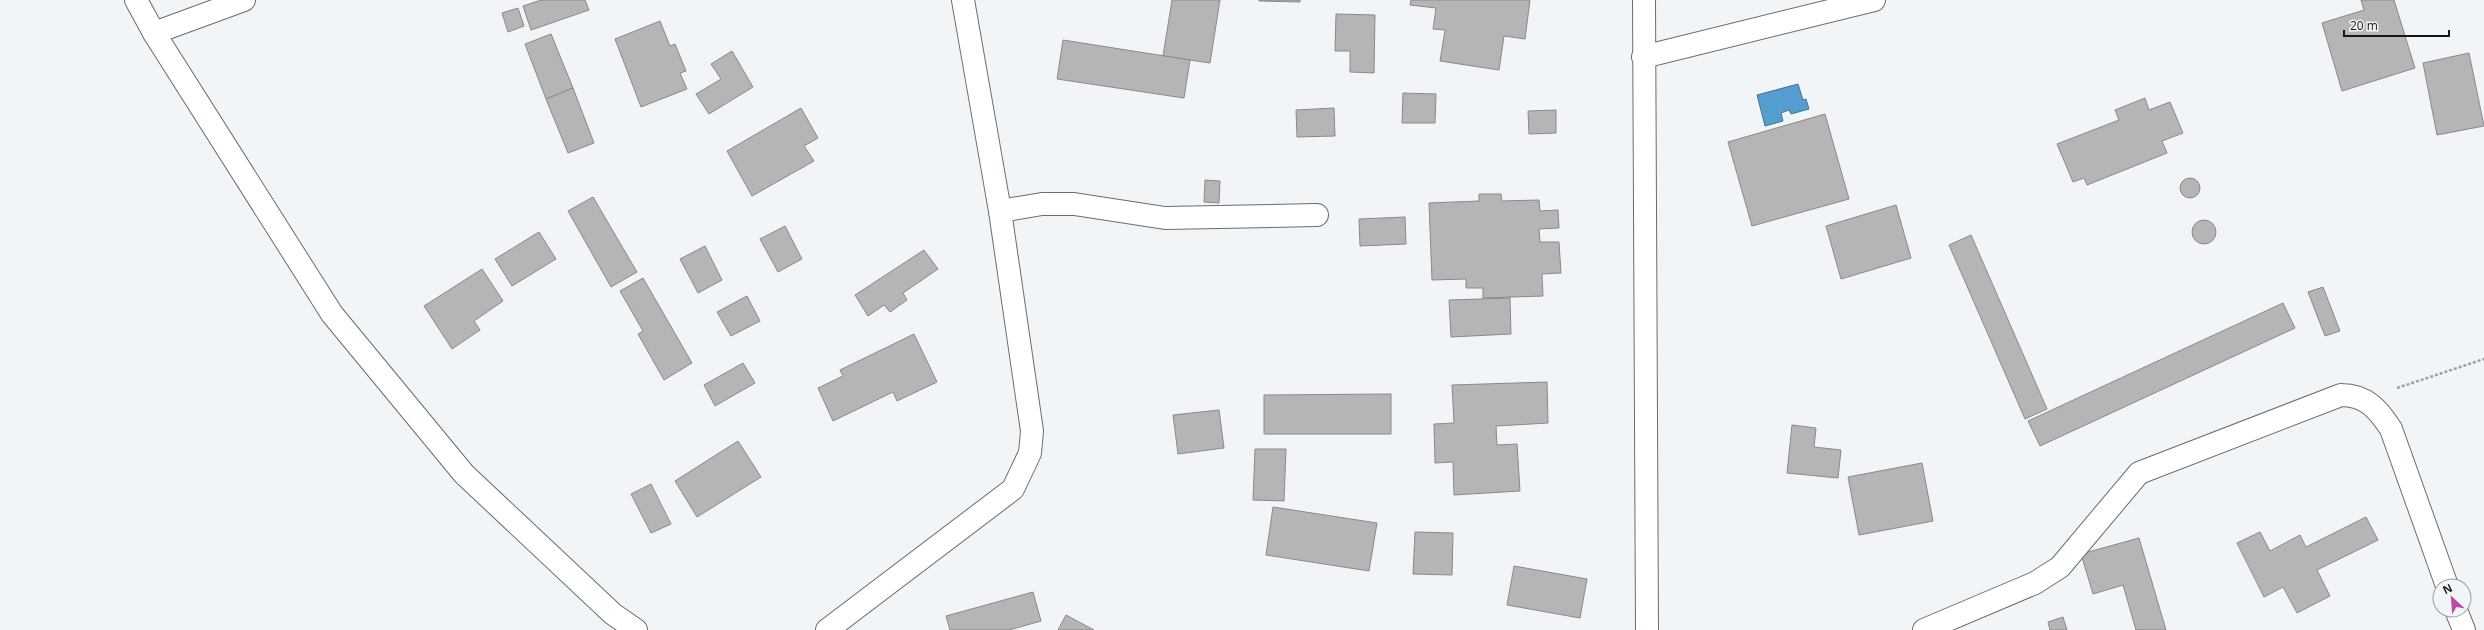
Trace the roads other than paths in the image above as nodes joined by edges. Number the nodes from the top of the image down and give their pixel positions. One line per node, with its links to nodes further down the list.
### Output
1 (136, 0): 6 (street)
2 (244, 0): 6 (street)
3 (963, 0): 8 (street)
4 (1644, 0): 7 (street)
5 (1874, 0): 7 (street)
6 (154, 33): 12 (street)
7 (1643, 58): 14 (street)
8 (1000, 211): 9 (street); 13 (street)
9 (1316, 215)
10 (2444, 578): 15 (street)
11 (2459, 618): 16 (street)
12 (636, 630)
13 (827, 630)
14 (1647, 630)
15 (1924, 630)
16 (2464, 630)

